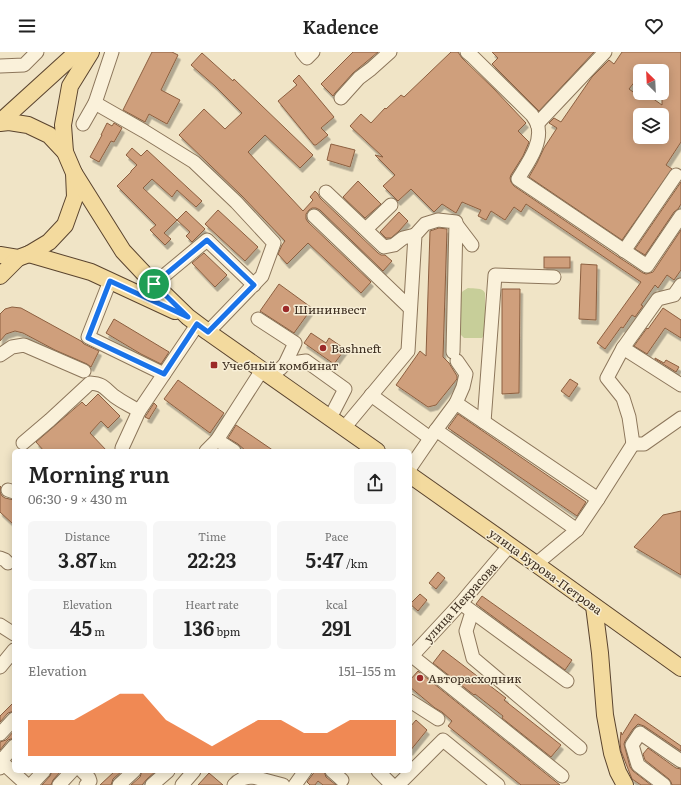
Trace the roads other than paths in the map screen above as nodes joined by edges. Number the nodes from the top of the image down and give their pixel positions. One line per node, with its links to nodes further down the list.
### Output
1 (37, 52): 10 (street)
2 (78, 52): 13 (main road)
3 (91, 52): 16 (main road)
4 (112, 52): 12 (street)
5 (302, 52): 6 (street)
6 (313, 52)
7 (390, 52): 11 (street)
8 (467, 52): 15 (street)
9 (605, 52): 15 (street)
10 (0, 66)
11 (341, 98)
12 (95, 103): 14 (street); 34 (street)
13 (0, 123): 16 (main road)
14 (83, 124)
15 (537, 124): 27 (street)
16 (65, 152): 17 (main road)
17 (74, 173): 29 (main road); 33 (main road)
18 (676, 175): 27 (street)
19 (326, 192): 24 (street)
20 (391, 205): 24 (street)
21 (314, 216): 36 (street)
22 (681, 216): 27 (street)
23 (456, 224): 25 (street); 26 (street); 47 (street)
24 (366, 229): 25 (street)
25 (414, 235): 36 (street)
26 (472, 245)
27 (624, 251)
28 (0, 255): 29 (main road)
29 (24, 256): 30 (main road); 32 (main road)
30 (0, 276)
31 (554, 277): 51 (street)
32 (110, 281): 38 (main road); 43 (street)
33 (154, 284): 34 (street); 38 (main road)
34 (254, 285): 38 (street)
35 (681, 285): 39 (street)
36 (410, 308): 46 (street)
37 (258, 319): 41 (street)
38 (198, 324): 43 (street); 44 (main road)
39 (623, 348): 45 (street); 56 (street)
40 (0, 355): 42 (street)
41 (285, 364): 44 (street); 49 (street)
42 (84, 371)
43 (164, 374): 48 (street)
44 (267, 374): 49 (main road); 54 (street)
45 (681, 385)
46 (372, 395): 52 (street); 53 (street)
47 (456, 403): 51 (street); 53 (street)
48 (139, 411): 55 (street); 57 (street)
49 (330, 418): 52 (main road)
50 (681, 418): 56 (street)
51 (484, 422): 63 (street)
52 (344, 428): 60 (main road)
53 (433, 434): 61 (street); 64 (street)
54 (217, 440): 58 (street); 59 (street)
55 (23, 444)
56 (633, 444): 63 (street)
57 (122, 448)
58 (208, 449)
59 (231, 449)
60 (373, 449)
61 (412, 465)
62 (412, 476): 65 (main road, улица Бурова-Петрова)
63 (598, 500): 64 (street)
64 (577, 530): 66 (street)
65 (510, 545): 66 (main road, улица Бурова-Петрова); 67 (street, улица Некрасова)
66 (536, 564): 68 (main road, улица Бурова-Петрова)
67 (461, 603): 69 (street); 75 (street, улица Некрасова)
68 (594, 606): 71 (main road, улица Бурова-Петрова); 74 (main road)
69 (472, 612): 79 (street); 84 (street)
70 (0, 625): 72 (street)
71 (622, 626): 74 (main road); 78 (main road, улица Бурова-Петрова)
72 (12, 633)
73 (12, 652): 77 (street)
74 (600, 653): 117 (main road)
75 (412, 656)
76 (412, 658): 102 (street)
77 (0, 667)
78 (681, 668)
79 (567, 681)
80 (412, 702): 81 (street)
81 (438, 719)
82 (12, 721): 83 (street)
83 (0, 734)
84 (580, 748)
85 (12, 749): 87 (street)
86 (681, 762): 118 (street)
87 (1, 763): 88 (street)
88 (12, 770)
89 (412, 771): 116 (street)
90 (17, 773): 104 (street)
91 (42, 773): 105 (street)
92 (70, 773): 106 (street)
93 (84, 773): 107 (street)
94 (132, 773): 108 (street)
95 (166, 773): 109 (street)
96 (192, 773): 110 (street)
97 (304, 773): 113 (street)
98 (334, 773): 103 (street)
99 (380, 773): 114 (street)
100 (410, 773): 115 (street)
101 (249, 774): 111 (street); 112 (street)
102 (562, 776)
103 (342, 780)
104 (27, 785)
105 (31, 785)
106 (59, 785)
107 (86, 785)
108 (119, 785)
109 (152, 785)
110 (182, 785)
111 (234, 785)
112 (283, 785)
113 (295, 785)
114 (392, 785)
115 (398, 785)
116 (498, 785)
117 (624, 785)
118 (664, 785)

